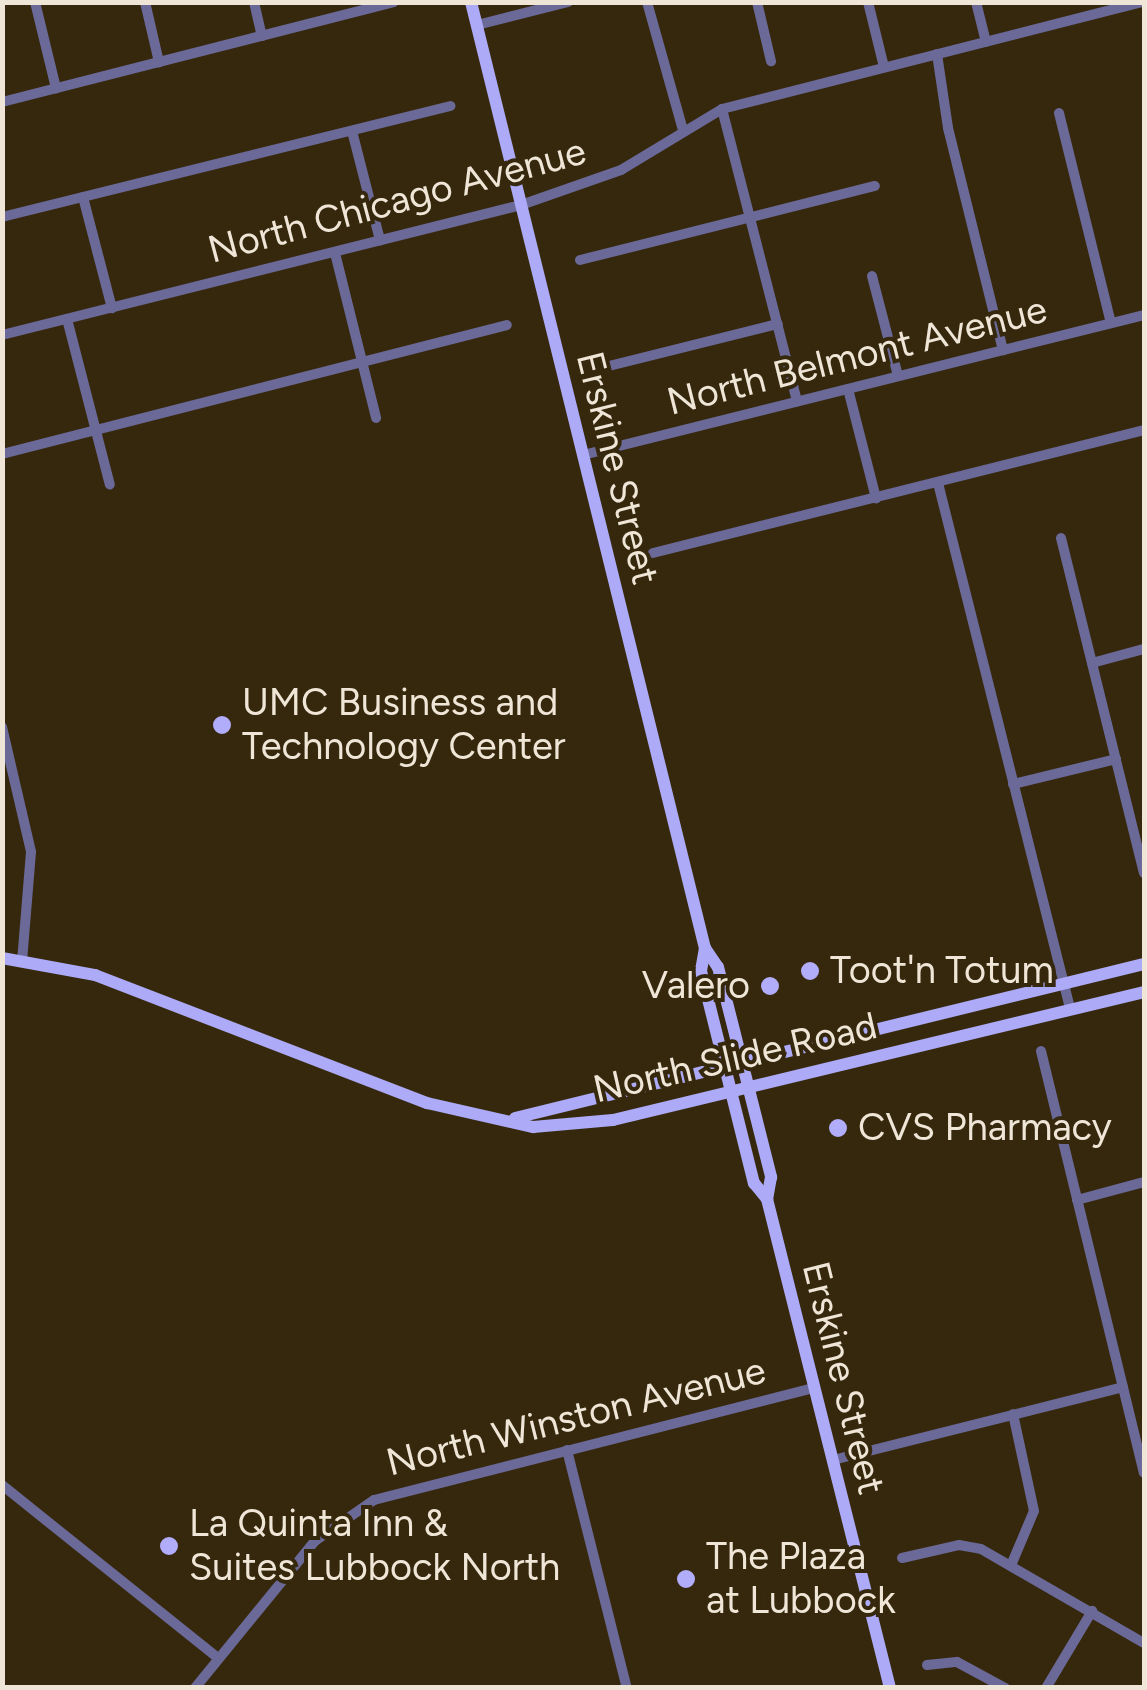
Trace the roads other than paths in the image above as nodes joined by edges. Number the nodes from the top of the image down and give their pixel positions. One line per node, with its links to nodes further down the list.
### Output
1 (35, 2): 21 (street)
2 (144, 2): 19 (street)
3 (254, 2): 15 (street)
4 (393, 2): 15 (street)
5 (471, 2): 14 (main road, Erskine Street)
6 (568, 2): 14 (street)
7 (647, 2): 26 (street)
8 (756, 2): 18 (street)
9 (868, 2): 20 (street)
10 (976, 2): 16 (street)
11 (1078, 2): 13 (street)
12 (1144, 4): 13 (street, North Chicago Avenue)
13 (1082, 18): 16 (street, North Chicago Avenue)
14 (477, 25): 30 (main road, Erskine Street)
15 (262, 36): 19 (street)
16 (986, 42): 17 (street, North Chicago Avenue)
17 (937, 54): 20 (street, North Chicago Avenue); 44 (street)
18 (771, 61)
19 (160, 62): 21 (street)
20 (884, 67): 24 (street, North Chicago Avenue)
21 (56, 88): 22 (street)
22 (2, 102)
23 (450, 106): 27 (street)
24 (722, 109): 26 (street, North Chicago Avenue); 31 (street)
25 (1059, 114): 40 (street)
26 (684, 130): 30 (street, North Chicago Avenue)
27 (352, 131): 29 (street); 33 (street)
28 (876, 186): 31 (street)
29 (83, 197): 32 (street); 37 (street)
30 (521, 205): 33 (street, North Chicago Avenue); 54 (main road, Erskine Street)
31 (751, 216): 35 (street); 41 (street)
32 (2, 217)
33 (380, 240): 34 (street, North Chicago Avenue)
34 (335, 253): 37 (street, North Chicago Avenue); 45 (street)
35 (580, 260)
36 (872, 276): 47 (street)
37 (112, 308): 39 (street, North Chicago Avenue)
38 (1144, 314): 40 (street, North Belmont Avenue)
39 (67, 319): 43 (street, North Chicago Avenue); 52 (street)
40 (1111, 323): 44 (street, North Belmont Avenue)
41 (778, 324): 46 (street); 49 (street)
42 (507, 325): 45 (street)
43 (2, 335)
44 (1003, 350): 47 (street, North Belmont Avenue)
45 (362, 362): 50 (street); 52 (street)
46 (605, 367)
47 (898, 376): 48 (street, North Belmont Avenue)
48 (848, 389): 49 (street, North Belmont Avenue); 57 (street)
49 (797, 402): 54 (street, North Belmont Avenue)
50 (376, 418)
51 (1144, 430): 55 (street)
52 (96, 431): 53 (street); 56 (street)
53 (2, 454)
54 (583, 455): 67 (main road, Erskine Street)
55 (938, 482): 57 (street); 64 (street)
56 (110, 485)
57 (876, 498): 59 (street)
58 (1060, 538): 61 (street)
59 (654, 553)
60 (1144, 650): 61 (street)
61 (1092, 662): 63 (street)
62 (2, 727): 69 (street)
63 (1116, 759): 64 (street); 65 (street)
64 (1013, 784): 71 (street)
65 (1140, 836): 66 (street)
66 (1144, 874)
67 (706, 948): 77 (main road, Erskine Street); 78 (main road, Erskine Street)
68 (2, 958): 69 (main road, North Slide Road)
69 (22, 960): 81 (main road, North Slide Road)
70 (1144, 964): 71 (main road, North Slide Road)
71 (1064, 982): 73 (street); 74 (main road, North Slide Road)
72 (1144, 992): 73 (main road, North Slide Road)
73 (1070, 1008): 75 (main road, North Slide Road)
74 (920, 1018): 75 (main road); 77 (main road, North Slide Road)
75 (928, 1044): 79 (main road, North Slide Road)
76 (1040, 1051): 84 (street)
77 (742, 1062): 78 (main road, North Slide Road); 79 (main road, Erskine Street)
78 (725, 1068): 80 (main road, Erskine Street); 81 (main road, North Slide Road)
79 (749, 1088): 80 (main road, North Slide Road); 83 (main road, Erskine Street)
80 (732, 1092): 81 (main road, North Slide Road); 83 (main road, Erskine Street)
81 (515, 1118)
82 (1144, 1182): 84 (street)
83 (768, 1199): 86 (main road, Erskine Street)
84 (1077, 1200): 85 (street)
85 (1123, 1386): 87 (street); 90 (street)
86 (815, 1388): 88 (street, North Winston Avenue); 89 (main road, Erskine Street)
87 (1013, 1414): 89 (street); 93 (street)
88 (567, 1450): 96 (street, North Winston Avenue); 99 (street)
89 (833, 1460): 100 (main road, Erskine Street)
90 (1144, 1472)
91 (2, 1485): 96 (street)
92 (902, 1558): 93 (street)
93 (1012, 1563): 94 (street)
94 (1092, 1611): 95 (street); 102 (street)
95 (1144, 1643)
96 (218, 1658): 98 (street, North Winston Avenue)
97 (928, 1664): 101 (street)
98 (195, 1688)
99 (627, 1688)
100 (890, 1688)
101 (1005, 1688)
102 (1046, 1688)

